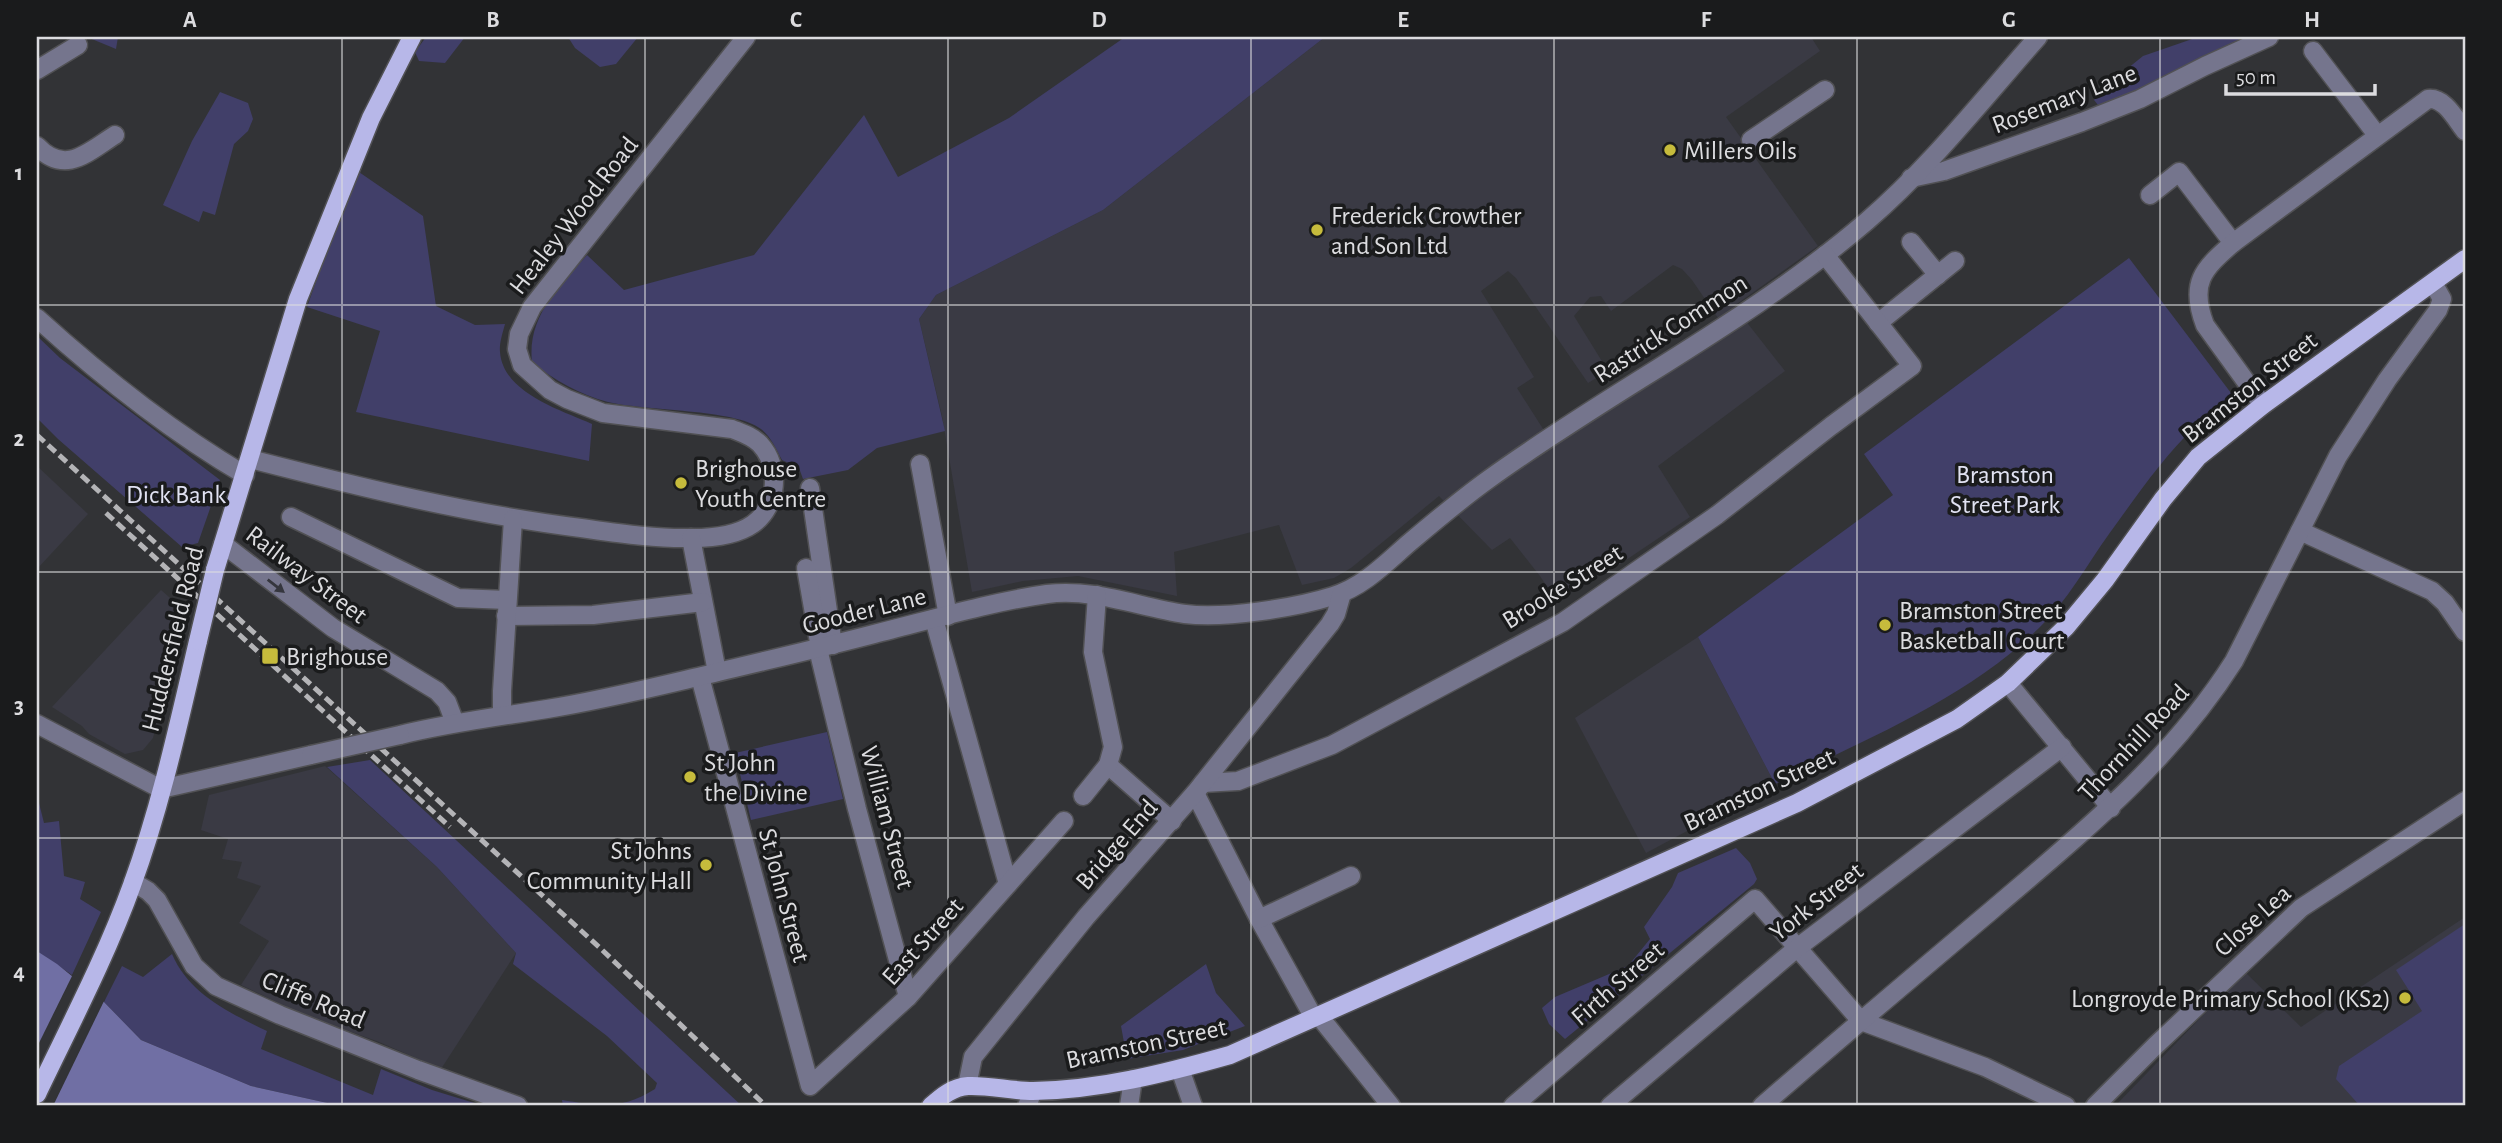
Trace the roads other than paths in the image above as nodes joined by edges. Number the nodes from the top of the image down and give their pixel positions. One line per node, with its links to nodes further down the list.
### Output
1 (412, 37): 27 (main road, Huddersfield Road)
2 (746, 37): 32 (street, Healey Wood Road)
3 (2038, 37): 14 (street, Rastrick Common)
4 (2269, 37): 14 (street, Rosemary Lane)
5 (78, 45): 7 (street)
6 (2313, 51): 11 (street)
7 (37, 71)
8 (1825, 90): 12 (street)
9 (2465, 131): 11 (street)
10 (115, 135): 13 (street)
11 (2377, 135): 17 (street)
12 (1751, 140)
13 (37, 146)
14 (1911, 178): 18 (street, Rastrick Common)
15 (2150, 195): 17 (street)
16 (1911, 242): 21 (street)
17 (2233, 243): 25 (street)
18 (1825, 255): 24 (street); 35 (street, Rastrick Common)
19 (2465, 259): 22 (main road)
20 (1955, 261): 21 (street)
21 (1938, 275): 24 (street)
22 (2433, 283): 25 (main road, Bramston Street); 31 (street, Thornhill Road)
23 (37, 318): 27 (street, Healey Wood Road)
24 (1878, 323): 49 (street, Brooke Street)
25 (2263, 405): 43 (main road, Bramston Street)
26 (920, 464): 39 (street)
27 (247, 467): 30 (street, Healey Wood Road); 33 (main road, Huddersfield Road)
28 (810, 488): 41 (street)
29 (291, 517): 38 (street)
30 (513, 520): 32 (street, Healey Wood Road); 38 (street)
31 (2300, 531): 40 (street); 53 (street, Thornhill Road)
32 (691, 538): 37 (street, St John Street)
33 (223, 544): 45 (street, Railway Street, one-way to 45); 50 (main road, Huddersfield Road, bridge)
34 (806, 568): 41 (street)
35 (1342, 593): 36 (street, Gooder Lane); 49 (street, Bridge End)
36 (1097, 595): 39 (street, Gooder Lane); 48 (street)
37 (702, 602): 38 (street); 42 (street, St John Street)
38 (506, 608): 44 (street)
39 (941, 617): 41 (street, Gooder Lane); 58 (street)
40 (2463, 620)
41 (824, 648): 42 (street, Gooder Lane); 61 (street, William Street)
42 (709, 674): 44 (street, Gooder Lane); 66 (street, St John Street)
43 (2008, 683): 47 (street); 62 (main road, Bramston Street)
44 (502, 715): 45 (street, Gooder Lane)
45 (455, 723): 50 (street, Gooder Lane, bridge)
46 (37, 724): 50 (street)
47 (2062, 747): 53 (street); 60 (street, York Street)
48 (1108, 765): 51 (street); 55 (street)
49 (1199, 788): 55 (street, Bridge End); 59 (street)
50 (161, 789): 57 (main road, Huddersfield Road)
51 (1083, 796)
52 (2465, 801): 79 (street, Close Lea)
53 (2111, 808): 63 (street, Thornhill Road)
54 (1064, 821): 58 (street, East Street)
55 (1172, 821): 67 (street, Bridge End)
56 (1351, 876): 59 (street)
57 (133, 883): 68 (main road, Huddersfield Road); 70 (street, Cliffe Road)
58 (1008, 884): 61 (street, East Street)
59 (1259, 919): 62 (street)
60 (1797, 948): 63 (street); 75 (street, Firth Street); 76 (street, York Street)
61 (908, 997): 66 (street, East Street)
62 (1317, 1017): 64 (main road, Bramston Street); 74 (street)
63 (1861, 1021): 77 (street, Thornhill Road); 78 (street)
64 (1181, 1069): 65 (main road, Bramston Street); 73 (street)
65 (1133, 1079): 69 (main road, Bramston Street); 72 (street)
66 (810, 1086)
67 (967, 1086): 69 (main road, Bramston Street); 71 (main road)
68 (37, 1094)
69 (1030, 1098)
70 (518, 1106)
71 (931, 1106)
72 (1129, 1106)
73 (1193, 1106)
74 (1391, 1106)
75 (1513, 1106)
76 (1610, 1106)
77 (1762, 1106)
78 (2066, 1106)
79 (2095, 1106)

